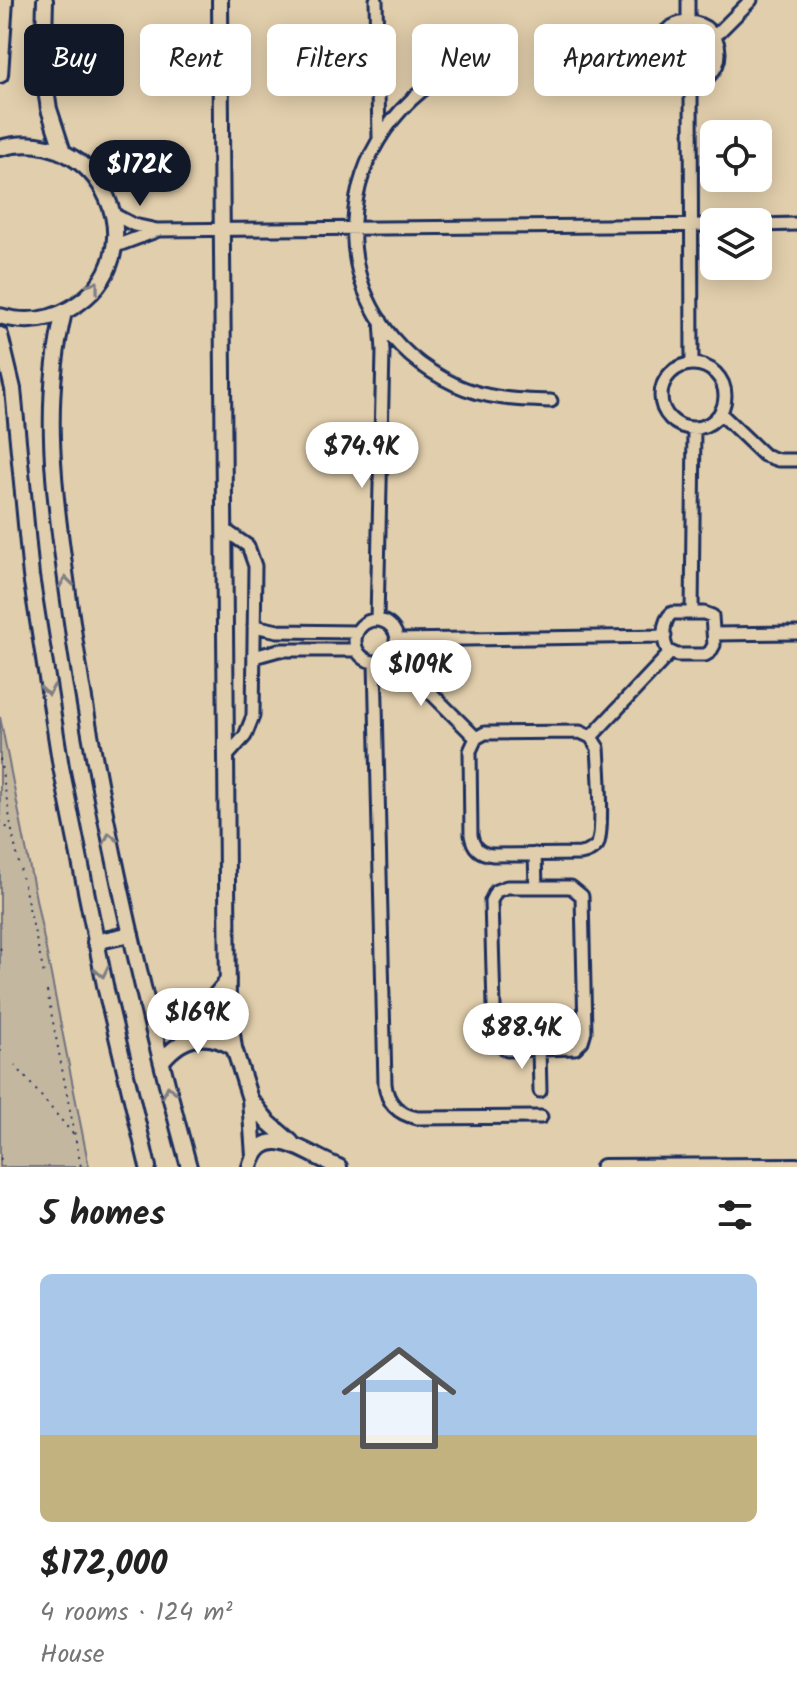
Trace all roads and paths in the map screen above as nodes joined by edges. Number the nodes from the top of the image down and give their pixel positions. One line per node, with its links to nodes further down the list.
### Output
1 (5, 0): 13 (main road)
2 (45, 0): 20 (main road)
3 (220, 0): 28 (main road)
4 (376, 0): 16 (street)
5 (688, 0): 7 (street)
6 (751, 0): 10 (street)
7 (688, 22): 8 (street); 9 (street)
8 (679, 24)
9 (694, 24)
10 (715, 36)
11 (715, 41): 12 (street)
12 (715, 68)
13 (0, 75)
14 (416, 96): 17 (street)
15 (691, 96): 23 (street)
16 (379, 98): 17 (street); 18 (street)
17 (404, 106): 18 (street)
18 (379, 138): 26 (street)
19 (0, 148): 20 (main road)
20 (63, 152): 21 (main road)
21 (113, 214): 27 (street); 29 (main road)
22 (797, 224): 25 (street)
23 (691, 225): 24 (street); 26 (street); 36 (street)
24 (700, 225)
25 (772, 225)
26 (354, 229): 28 (street); 32 (street)
27 (157, 230): 28 (street); 29 (street)
28 (222, 231): 41 (main road)
29 (113, 247): 30 (main road, one-way to 29)
30 (64, 312): 31 (main road); 65 (main road, one-way to 30)
31 (0, 316)
32 (381, 320): 34 (street); 35 (street)
33 (0, 335): 66 (main road, one-way to 66)
34 (404, 350): 35 (street); 37 (street)
35 (383, 361): 43 (street)
36 (692, 364): 38 (street); 39 (street)
37 (551, 401)
38 (720, 413): 39 (street); 40 (street)
39 (694, 428): 42 (street)
40 (797, 460)
41 (225, 530): 44 (street); 59 (main road)
42 (692, 613): 48 (street); 49 (street)
43 (377, 620): 46 (street); 50 (street)
44 (254, 626): 45 (street); 55 (street)
45 (284, 631): 46 (street); 51 (street)
46 (357, 632): 52 (street)
47 (797, 633): 48 (street)
48 (714, 634): 53 (street)
49 (665, 636): 50 (street); 53 (street)
50 (396, 640): 54 (street)
51 (284, 650): 52 (street); 55 (street)
52 (357, 650): 56 (street)
53 (670, 653): 57 (street)
54 (392, 654): 56 (street); 58 (street)
55 (254, 657): 59 (street)
56 (375, 662): 79 (street)
57 (591, 737): 58 (street); 63 (street)
58 (476, 738): 63 (street)
59 (227, 756): 68 (main road)
60 (0, 759): 62 (path)
61 (0, 821): 62 (path)
62 (12, 831): 67 (path)
63 (535, 854): 64 (street)
64 (536, 887): 73 (street); 73 (street)
65 (131, 934): 66 (main road); 70 (main road)
66 (95, 942): 88 (main road, one-way to 88)
67 (44, 974)
68 (228, 980): 70 (main road); 71 (main road)
69 (47, 991): 80 (path)
70 (147, 1005): 75 (main road)
71 (234, 1048): 75 (main road); 78 (main road)
72 (0, 1050): 74 (path)
73 (539, 1050): 77 (street)
74 (4, 1055)
75 (162, 1061): 89 (main road, one-way to 75)
76 (15, 1065): 80 (path)
77 (540, 1091)
78 (250, 1099): 81 (main road); 84 (main road)
79 (541, 1117)
80 (75, 1137): 87 (path)
81 (292, 1143): 83 (main road); 84 (main road)
82 (0, 1158): 85 (path)
83 (308, 1160): 90 (main road)
84 (252, 1161)
85 (5, 1164)
86 (797, 1166): 91 (main road)
87 (81, 1167)
88 (148, 1167)
89 (189, 1167)
90 (339, 1167)
91 (603, 1167)

